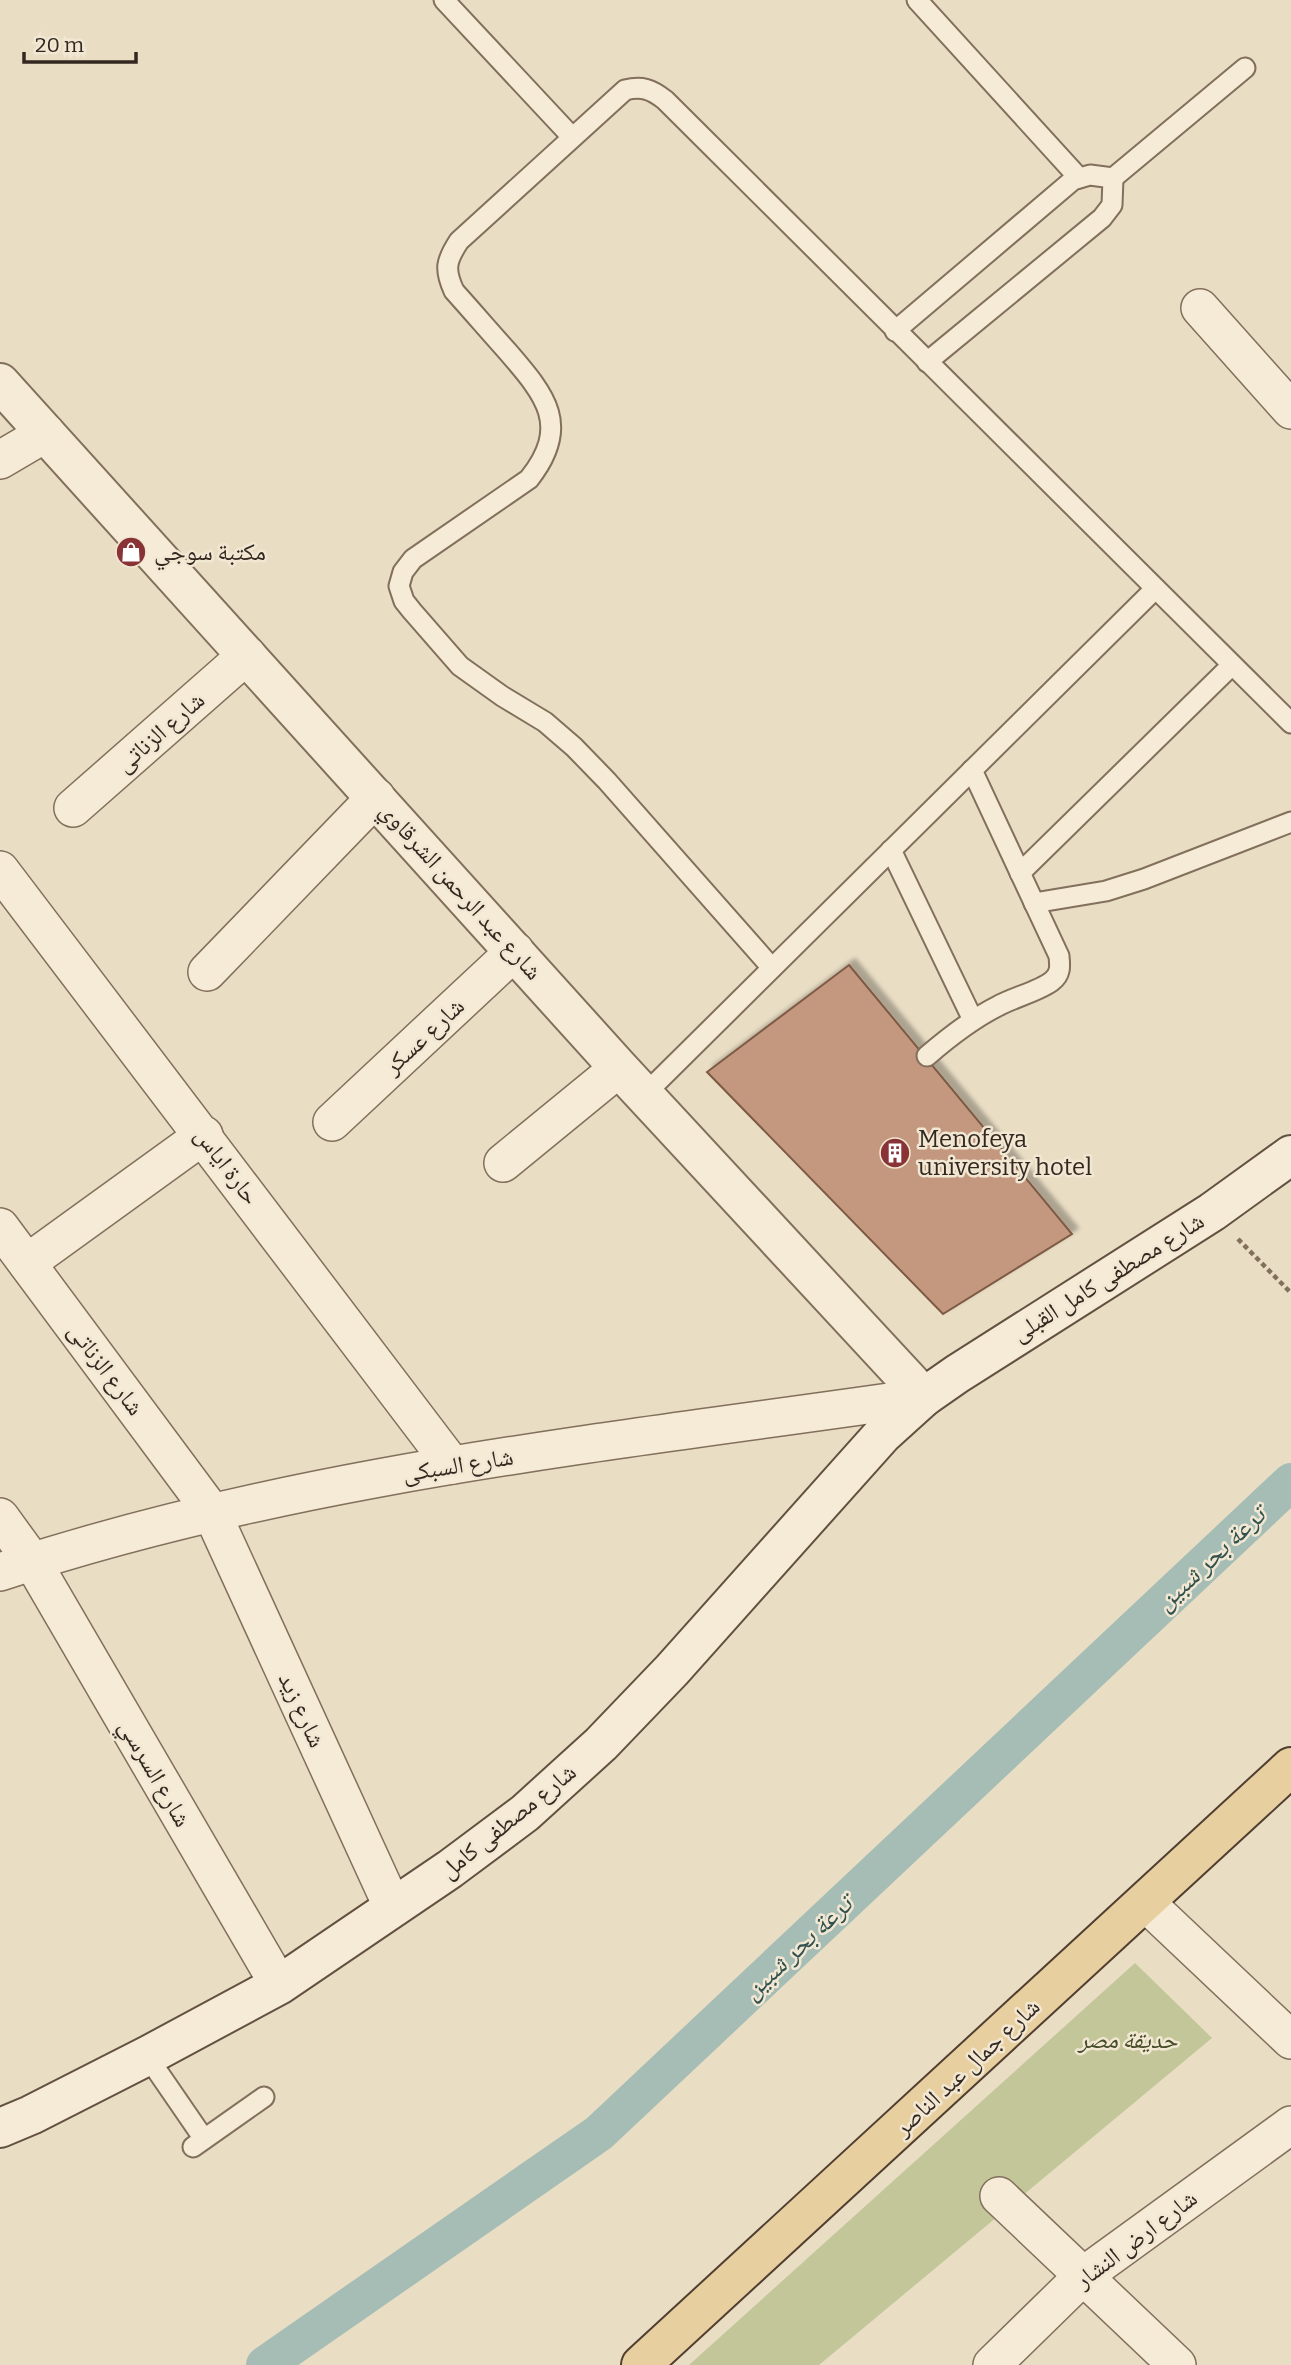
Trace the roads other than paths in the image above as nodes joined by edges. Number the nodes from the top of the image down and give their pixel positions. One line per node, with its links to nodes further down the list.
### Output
1 (443, 0): 4 (lane)
2 (917, 0): 5 (lane)
3 (1245, 68): 6 (lane)
4 (572, 137): 8 (lane); 27 (lane)
5 (1079, 178): 6 (lane); 8 (lane)
6 (1112, 178): 9 (lane)
7 (1200, 308): 11 (street)
8 (895, 331): 9 (lane)
9 (927, 362): 14 (lane)
10 (0, 383): 12 (main road, شارع عبد الرحمن الشرقاوي)
11 (1291, 410)
12 (46, 433): 13 (street); 15 (main road, شارع عبد الرحمن الشرقاوي)
13 (0, 460)
14 (1155, 589): 16 (lane); 18 (lane)
15 (247, 655): 19 (main road, شارع عبد الرحمن الشرقاوي); 20 (street, شارع الزناتى)
16 (1232, 665): 17 (lane); 24 (lane)
17 (1291, 723)
18 (972, 770): 22 (lane); 24 (lane)
19 (376, 797): 26 (main road, شارع عبد الرحمن الشرقاوي); 28 (street)
20 (73, 808)
21 (1291, 822): 25 (lane)
22 (891, 850): 27 (lane); 29 (lane)
23 (0, 870): 34 (street, حارة اياس)
24 (1020, 873): 25 (lane)
25 (1034, 904): 29 (lane)
26 (515, 951): 31 (main road, شارع عبد الرحمن الشرقاوي); 33 (street, شارع عسكر)
27 (772, 968): 32 (lane)
28 (207, 972)
29 (973, 1020): 30 (lane)
30 (927, 1056)
31 (619, 1068): 32 (main road, شارع عبد الرحمن الشرقاوي); 36 (street)
32 (644, 1095): 39 (main road, شارع عبد الرحمن الشرقاوي)
33 (332, 1122)
34 (204, 1135): 38 (street); 40 (street, حارة اياس)
35 (1291, 1155): 39 (main road, شارع مصطفى كامل القبلى)
36 (503, 1163)
37 (0, 1227): 38 (street, شارع الزناتى)
38 (27, 1263): 41 (street, شارع الزناتى)
39 (924, 1397): 40 (street, شارع السبكى); 46 (main road, شارع مصطفى كامل)
40 (452, 1465): 41 (street, شارع السبكى)
41 (212, 1511): 43 (street, شارع السبكى); 46 (street, شارع زيد)
42 (0, 1517): 43 (street, شارع السرسي)
43 (16, 1567): 47 (street, شارع السرسي)
44 (1291, 1767): 45 (main road, شارع جمال عبد الناصر)
45 (1145, 1902): 48 (street); 55 (main road, شارع جمال عبد الناصر)
46 (393, 1908): 47 (main road, شارع مصطفى كامل)
47 (279, 1985): 49 (main road, شارع مصطفى كامل)
48 (1291, 2040)
49 (147, 2056): 50 (lane); 52 (main road, شارع مصطفى كامل)
50 (264, 2097)
51 (1291, 2125): 54 (street, شارع ارض النشار)
52 (0, 2128)
53 (999, 2196): 54 (street)
54 (1083, 2276): 56 (street, شارع ارض النشار); 57 (street)
55 (641, 2365)
56 (992, 2365)
57 (1177, 2365)

